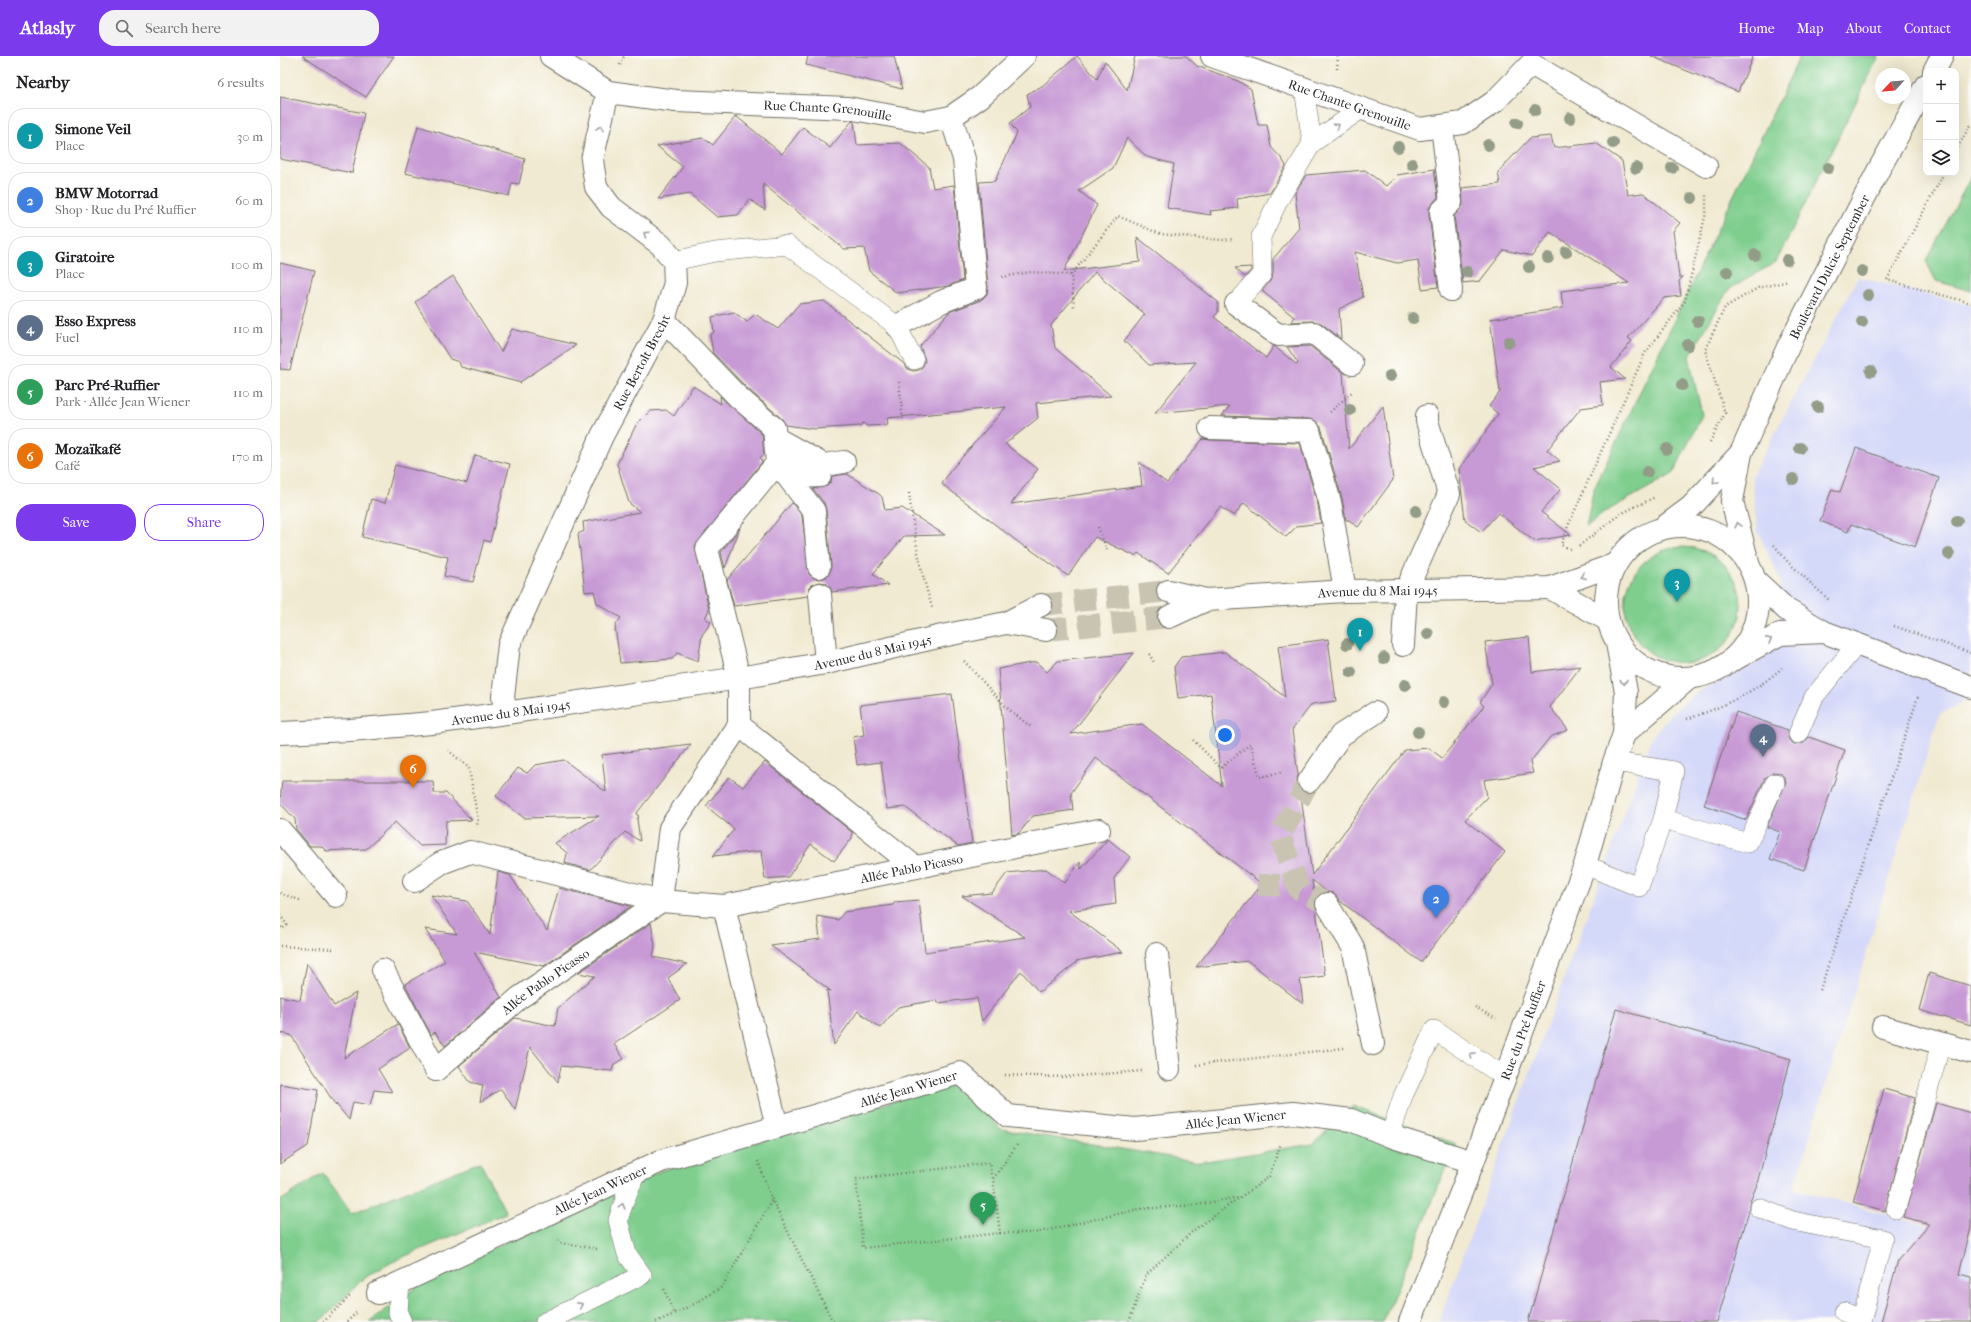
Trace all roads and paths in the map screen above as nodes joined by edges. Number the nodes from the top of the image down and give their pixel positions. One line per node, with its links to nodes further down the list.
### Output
1 (551, 56): 9 (street)
2 (1024, 56): 11 (street, Rue Chante Grenouille)
3 (1212, 56): 7 (street, Rue Chante Grenouille)
4 (1942, 56): 6 (street)
5 (1534, 60): 13 (street, Rue Chante Grenouille); 16 (street, Rue Chante Grenouille)
6 (1936, 68)
7 (1304, 88): 10 (street, Rue Chante Grenouille); 14 (lane)
8 (1923, 90): 38 (street, Boulevard Dulcie September)
9 (608, 92): 11 (street, Rue Chante Grenouille); 19 (street, one-way to 9)
10 (1361, 109): 13 (street, Rue Chante Grenouille); 14 (lane, one-way to 10)
11 (951, 117): 28 (street)
12 (1971, 123): 15 (path)
13 (1442, 126): 23 (street)
14 (1312, 142): 18 (lane)
15 (1959, 145)
16 (1706, 166): 48 (path)
17 (1942, 176): 24 (path)
18 (1261, 238): 21 (path); 25 (lane)
19 (674, 261): 27 (street, Rue Bertolt Brecht); 28 (lane)
20 (1031, 272): 21 (path)
21 (1071, 275): 26 (path)
22 (1794, 280): 37 (path)
23 (1451, 290)
24 (1971, 303)
25 (1236, 304): 30 (street)
26 (1074, 307)
27 (664, 320): 40 (street); 83 (street, Rue Bertolt Brecht)
28 (897, 326): 29 (lane)
29 (914, 360)
30 (1352, 364)
31 (898, 379): 35 (path)
32 (1346, 397): 33 (path)
33 (1333, 410)
34 (1427, 416): 57 (street)
35 (903, 422)
36 (1210, 428): 56 (street)
37 (1708, 446)
38 (1741, 453): 44 (street, Boulevard Dulcie September, one-way to 44); 49 (street, Boulevard Dulcie September, one-way to 38)
39 (844, 462): 40 (street)
40 (777, 463): 51 (street); 77 (street)
41 (909, 493): 53 (path)
42 (1660, 495): 46 (path)
43 (1098, 527): 47 (path)
44 (1664, 528): 49 (street); 50 (street)
45 (1773, 540): 60 (path)
46 (1578, 548)
47 (1107, 550)
48 (1574, 552)
49 (1748, 562): 52 (street)
50 (1616, 564): 54 (street, Avenue du 8 Mai 1945, one-way to 54); 63 (street)
51 (819, 567)
52 (1757, 582): 67 (street); 73 (street)
53 (925, 586)
54 (1550, 588): 57 (street, Avenue du 8 Mai 1945); 63 (street)
55 (1168, 591): 59 (street, Avenue du 8 Mai 1945)
56 (1344, 591): 57 (street, Avenue du 8 Mai 1945); 59 (street, Avenue du 8 Mai 1945)
57 (1406, 591): 70 (street)
58 (820, 594): 74 (street)
59 (1206, 600): 62 (street, Avenue du 8 Mai 1945)
60 (1832, 603)
61 (1041, 605): 64 (street, Avenue du 8 Mai 1945)
62 (1169, 616)
63 (1608, 620): 68 (street)
64 (1006, 623): 66 (street, Avenue du 8 Mai 1945); 74 (street, Avenue du 8 Mai 1945)
65 (1890, 624): 71 (path)
66 (1046, 630)
67 (1824, 632): 69 (street); 73 (street, one-way to 67)
68 (1617, 643): 78 (street); 89 (street, one-way to 89)
69 (1856, 644): 79 (street); 90 (lane)
70 (1403, 645)
71 (1971, 653)
72 (1150, 654): 75 (path)
73 (1735, 659): 78 (street)
74 (826, 663): 77 (street, Avenue du 8 Mai 1945)
75 (1155, 664)
76 (1785, 664): 82 (path)
77 (740, 678): 83 (street, Avenue du 8 Mai 1945); 86 (street)
78 (1688, 679): 82 (street)
79 (1971, 687)
80 (1920, 691): 113 (path)
81 (1006, 707): 87 (path)
82 (1653, 709): 89 (street)
83 (506, 713): 85 (street, Avenue du 8 Mai 1945)
84 (1375, 713): 94 (street)
85 (432, 723): 88 (street, Avenue du 8 Mai 1945); 99 (path)
86 (739, 725): 101 (street); 104 (street)
87 (1031, 727)
88 (280, 732)
89 (1624, 734): 92 (street, Rue du Pré Ruffier)
90 (1798, 734)
91 (1193, 740): 93 (path)
92 (1614, 762): 96 (lane); 100 (street, Rue du Pré Ruffier)
93 (1282, 772)
94 (1309, 781)
95 (1775, 783): 96 (lane)
96 (1663, 819): 100 (lane)
97 (280, 830): 103 (street)
98 (1099, 830): 101 (street, Allée Pablo Picasso)
99 (470, 852): 102 (street); 104 (street, Allée Pablo Picasso)
100 (1585, 865): 119 (street, Rue du Pré Ruffier)
101 (915, 867): 106 (street, Allée Pablo Picasso)
102 (414, 881)
103 (336, 896)
104 (661, 901): 106 (street, Allée Pablo Picasso); 112 (street, Allée Pablo Picasso)
105 (1327, 904): 116 (street)
106 (724, 906): 122 (street)
107 (280, 915): 108 (path)
108 (281, 928)
109 (280, 946): 110 (path)
110 (334, 949)
111 (1157, 954): 118 (street)
112 (383, 970)
113 (1820, 990)
114 (1883, 1027): 115 (street)
115 (1941, 1043): 117 (street); 131 (lane)
116 (1373, 1044)
117 (1971, 1052)
118 (1169, 1069)
119 (1505, 1077): 124 (lane, one-way to 124); 125 (street, Rue du Pré Ruffier)
120 (1293, 1113): 121 (street, Allée Jean Wiener); 124 (street, Allée Jean Wiener); 128 (path)
121 (1026, 1118): 122 (street, Allée Jean Wiener); 127 (path)
122 (777, 1127): 123 (street, Allée Jean Wiener)
123 (748, 1136): 126 (street, Allée Jean Wiener); 129 (path)
124 (1390, 1136): 125 (street, Allée Jean Wiener)
125 (1473, 1162): 144 (street, Rue du Pré Ruffier)
126 (636, 1173): 133 (lane, one-way to 126); 134 (street, Allée Jean Wiener)
127 (992, 1179): 132 (path); 132 (path)
128 (1240, 1197): 132 (path); 143 (path)
129 (772, 1200): 137 (path); 142 (path)
130 (1759, 1208): 138 (lane)
131 (1896, 1209)
132 (1000, 1233)
133 (642, 1275): 137 (path); 140 (lane, one-way to 133)
134 (400, 1282): 135 (street, Allée Jean Wiener); 139 (lane)
135 (378, 1293)
136 (1844, 1312): 138 (lane)
137 (674, 1314): 141 (path)
138 (1861, 1321)
139 (402, 1322)
140 (544, 1322)
141 (656, 1322)
142 (833, 1322)
143 (1129, 1322)
144 (1410, 1322)

